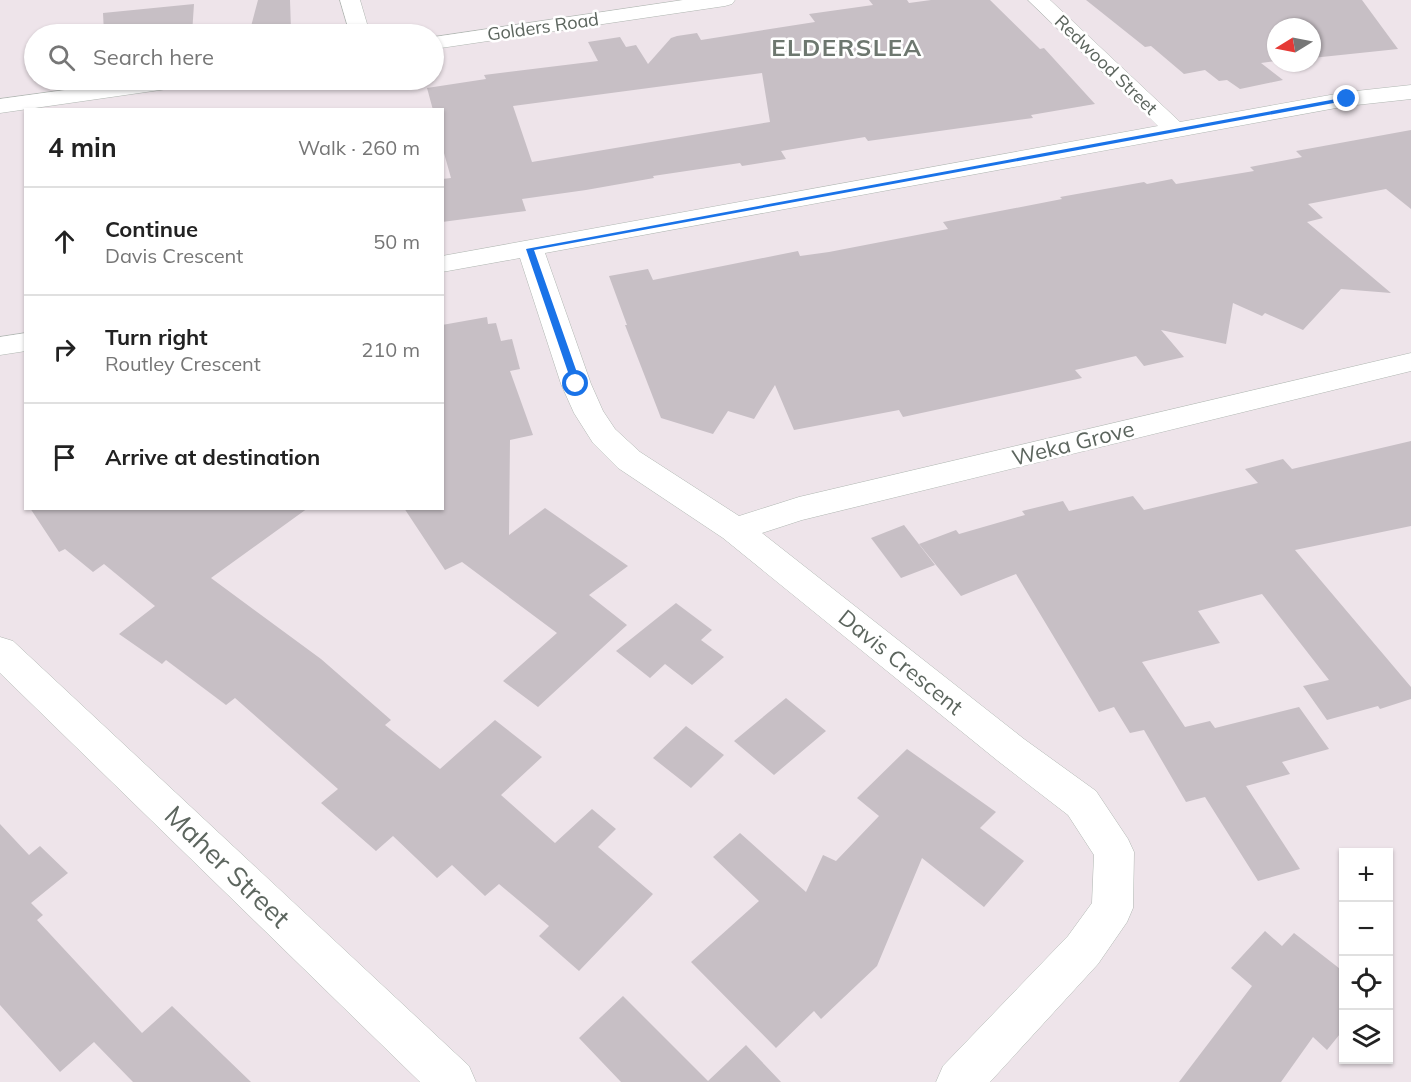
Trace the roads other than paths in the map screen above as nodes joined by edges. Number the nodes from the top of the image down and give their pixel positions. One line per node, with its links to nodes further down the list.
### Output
1 (350, 0): 4 (street)
2 (725, 0): 5 (street, Golders Road)
3 (1038, 0): 9 (street, Redwood Street)
4 (357, 24)
5 (444, 42)
6 (111, 90): 8 (street)
7 (1411, 92): 9 (street)
8 (0, 106)
9 (1175, 130): 10 (street)
10 (530, 249): 11 (street); 15 (street, Davis Crescent)
11 (444, 264)
12 (24, 342): 13 (street)
13 (0, 346)
14 (1411, 362): 15 (street, Weka Grove)
15 (735, 529): 18 (street, Davis Crescent)
16 (0, 651): 17 (street, Maher Street)
17 (453, 1082)
18 (959, 1082)

